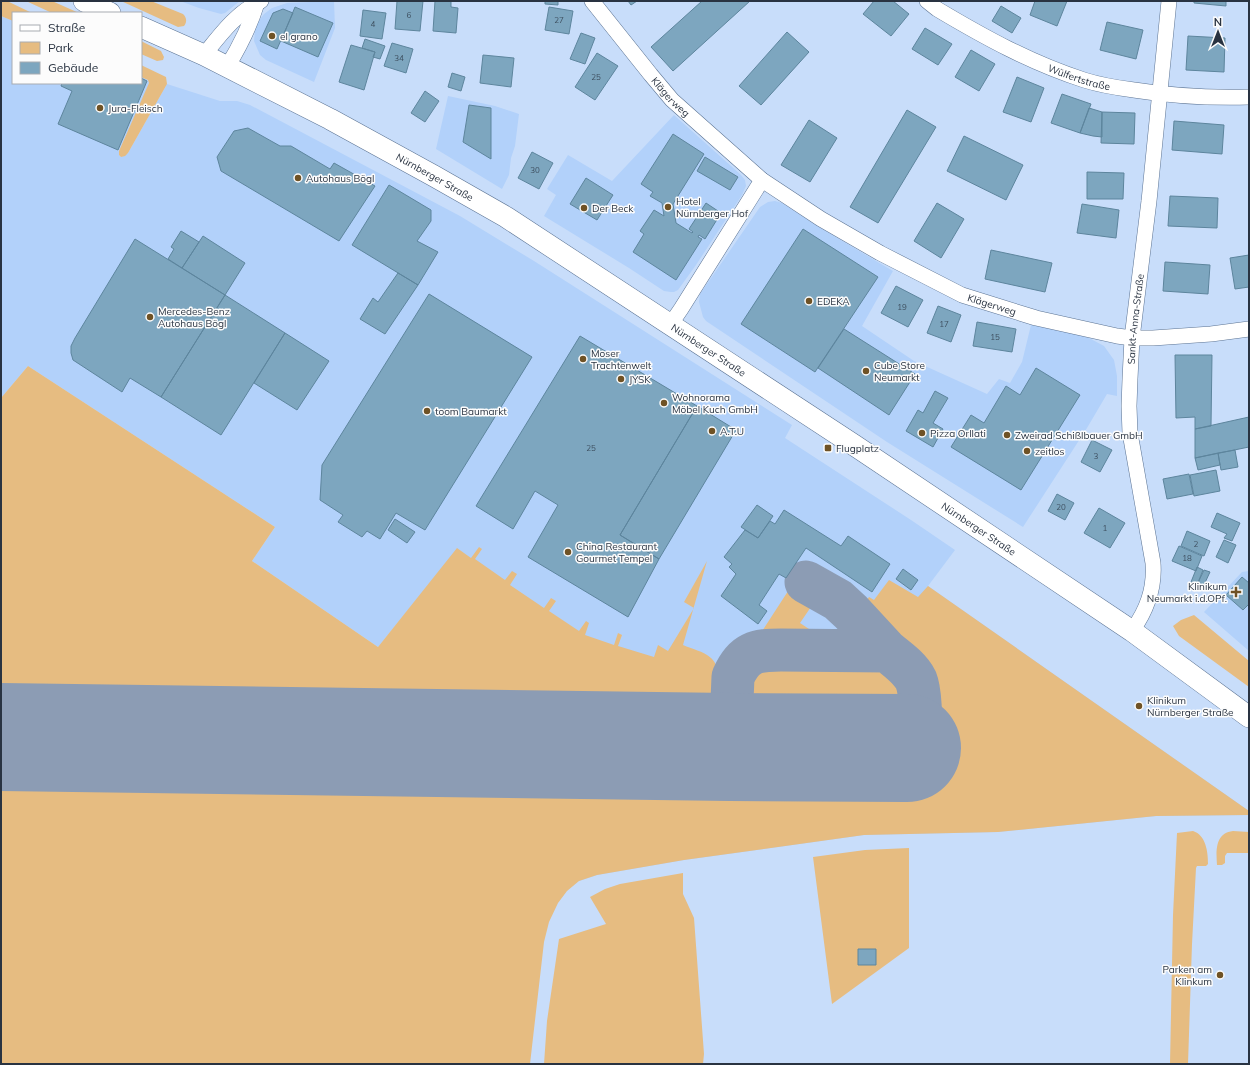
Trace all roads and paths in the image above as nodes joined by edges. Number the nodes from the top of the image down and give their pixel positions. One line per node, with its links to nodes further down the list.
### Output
1 (84, 1): 6 (main road)
2 (592, 1): 12 (street, Klägerweg)
3 (927, 1): 10 (street, Wülfertstraße)
4 (1170, 1): 10 (street, Sankt-Anna-Straße)
5 (259, 2): 8 (street); 9 (street)
6 (108, 12)
7 (142, 27): 8 (main road, Nürnberger Straße)
8 (204, 55): 9 (main road, Nürnberger Straße)
9 (227, 67): 13 (main road, Nürnberger Straße)
10 (1159, 94): 11 (street, Wülfertstraße); 15 (street, Sankt-Anna-Straße)
11 (1249, 97)
12 (762, 180): 13 (street); 15 (street, Klägerweg)
13 (670, 325): 16 (main road, Nürnberger Straße)
14 (1249, 329): 15 (street, Klägerweg)
15 (1132, 338): 16 (street, Sankt-Anna-Straße)
16 (1132, 631): 17 (main road, Nürnberger Straße)
17 (1249, 717)

